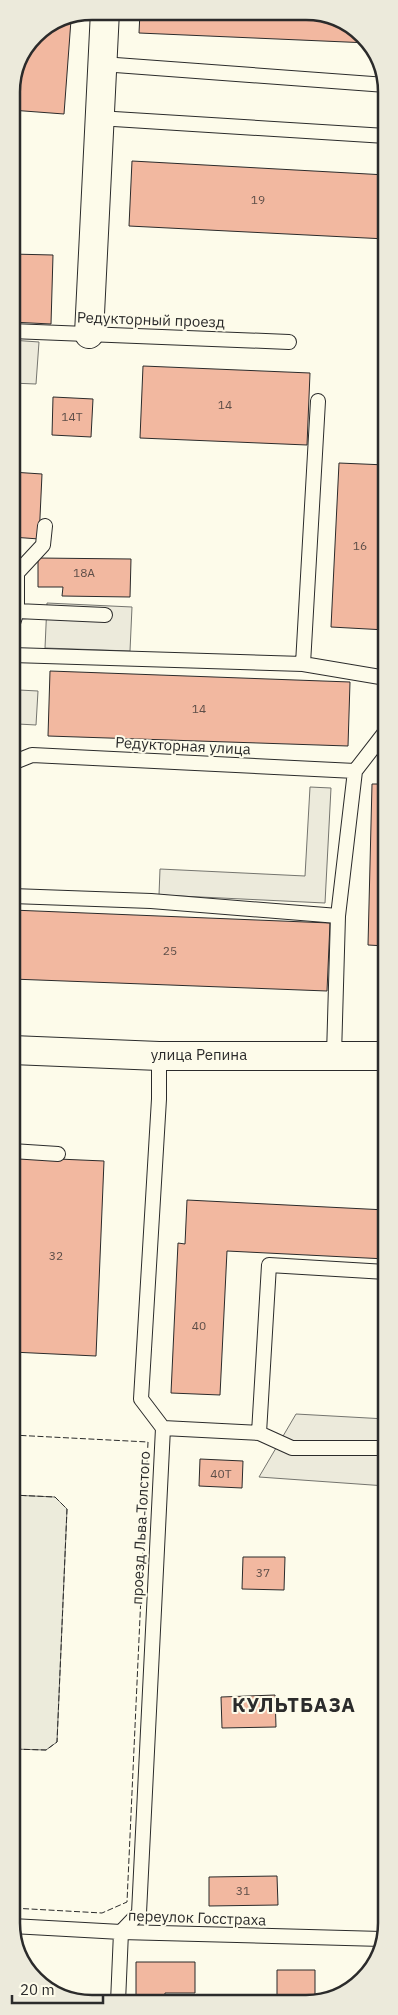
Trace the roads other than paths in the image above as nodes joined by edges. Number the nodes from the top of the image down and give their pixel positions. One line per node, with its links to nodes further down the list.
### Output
1 (104, 20): 2 (street)
2 (102, 64): 3 (lane); 4 (street)
3 (377, 83)
4 (98, 118): 5 (lane); 7 (street)
5 (378, 136)
6 (20, 331): 7 (lane, Редукторный проезд)
7 (89, 334): 8 (lane, Редукторный проезд)
8 (289, 342)
9 (318, 401): 15 (lane)
10 (45, 526): 11 (lane)
11 (20, 570)
12 (20, 611): 13 (lane)
13 (105, 615)
14 (20, 655): 15 (lane)
15 (303, 664): 16 (lane)
16 (378, 677)
17 (378, 741): 19 (lane)
18 (20, 760): 19 (lane, Редукторная улица)
19 (354, 771): 21 (lane)
20 (20, 896): 21 (lane)
21 (338, 916): 23 (lane)
22 (20, 1050): 24 (street, улица Репина)
23 (334, 1055): 24 (street, улица Репина); 25 (street, улица Репина)
24 (159, 1056): 29 (lane)
25 (378, 1056)
26 (20, 1152): 27 (lane)
27 (58, 1154)
28 (378, 1272): 30 (lane)
29 (163, 1428): 30 (lane); 33 (lane, проезд Льва Толстого)
30 (259, 1434): 31 (lane)
31 (378, 1448)
32 (20, 1926): 33 (lane, переулок Госстраха)
33 (121, 1932): 34 (lane, переулок Госстраха); 35 (lane)
34 (376, 1939)
35 (118, 1995)

